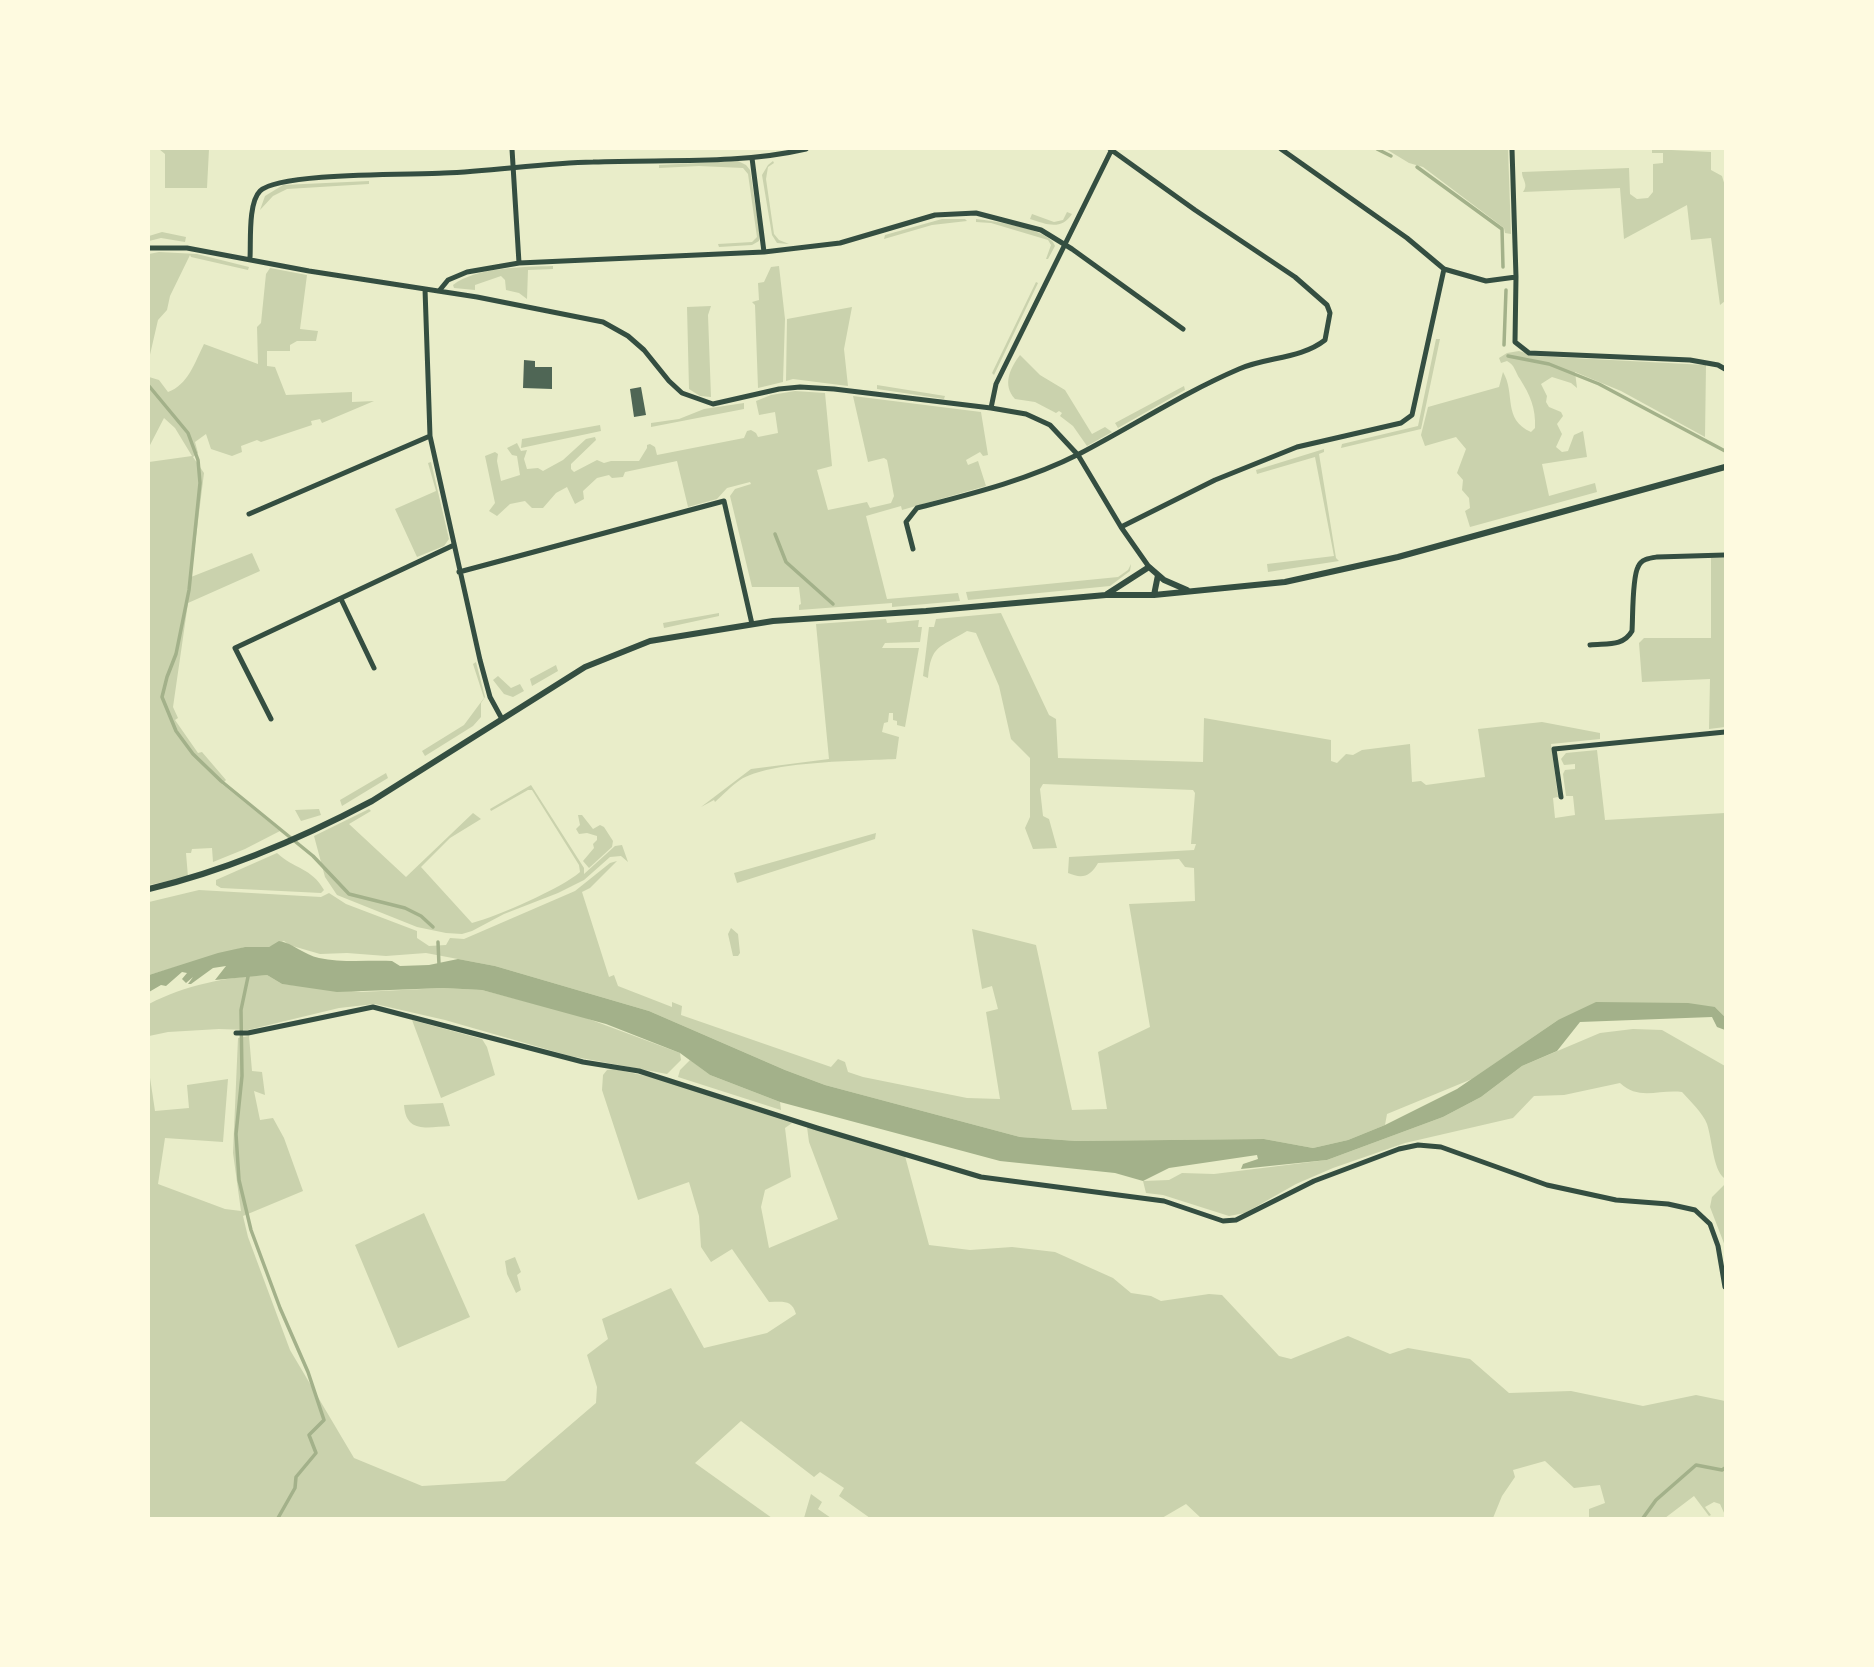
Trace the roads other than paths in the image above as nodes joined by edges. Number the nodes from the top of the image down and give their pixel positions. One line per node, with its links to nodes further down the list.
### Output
1 (512, 149): 7 (street)
2 (806, 149): 6 (street)
3 (1111, 149): 8 (street); 21 (street)
4 (1281, 149): 13 (street)
5 (1512, 149): 14 (street)
6 (752, 158): 7 (street); 10 (street)
7 (513, 168): 11 (street); 12 (street)
8 (1064, 244): 10 (street); 17 (street); 19 (street)
9 (149, 248): 11 (street)
10 (764, 252): 12 (street)
11 (250, 258): 15 (street)
12 (519, 263): 16 (street)
13 (1444, 269): 14 (street); 24 (street)
14 (1516, 276): 18 (street)
15 (425, 289): 16 (street); 20 (street)
16 (439, 291): 19 (street)
17 (1183, 328)
18 (1725, 369)
19 (991, 408): 21 (street)
20 (430, 436): 23 (street); 25 (street)
21 (1078, 455): 24 (street); 26 (street)
22 (1725, 467): 31 (street)
23 (249, 514)
24 (1121, 527): 28 (street)
25 (454, 545): 29 (street); 34 (street)
26 (913, 549)
27 (1725, 555): 36 (street)
28 (1149, 567): 30 (street); 32 (street)
29 (459, 572): 35 (street); 39 (street)
30 (1158, 575): 31 (street); 33 (street)
31 (1188, 590): 33 (street)
32 (1106, 595): 33 (street); 35 (street)
33 (1154, 595)
34 (341, 599): 37 (street); 38 (street)
35 (752, 624): 39 (street)
36 (1590, 645)
37 (374, 668)
38 (271, 719)
39 (502, 719): 42 (street)
40 (1725, 732): 41 (street)
41 (1560, 797)
42 (149, 889)
43 (236, 1033): 44 (street)
44 (1725, 1287)

